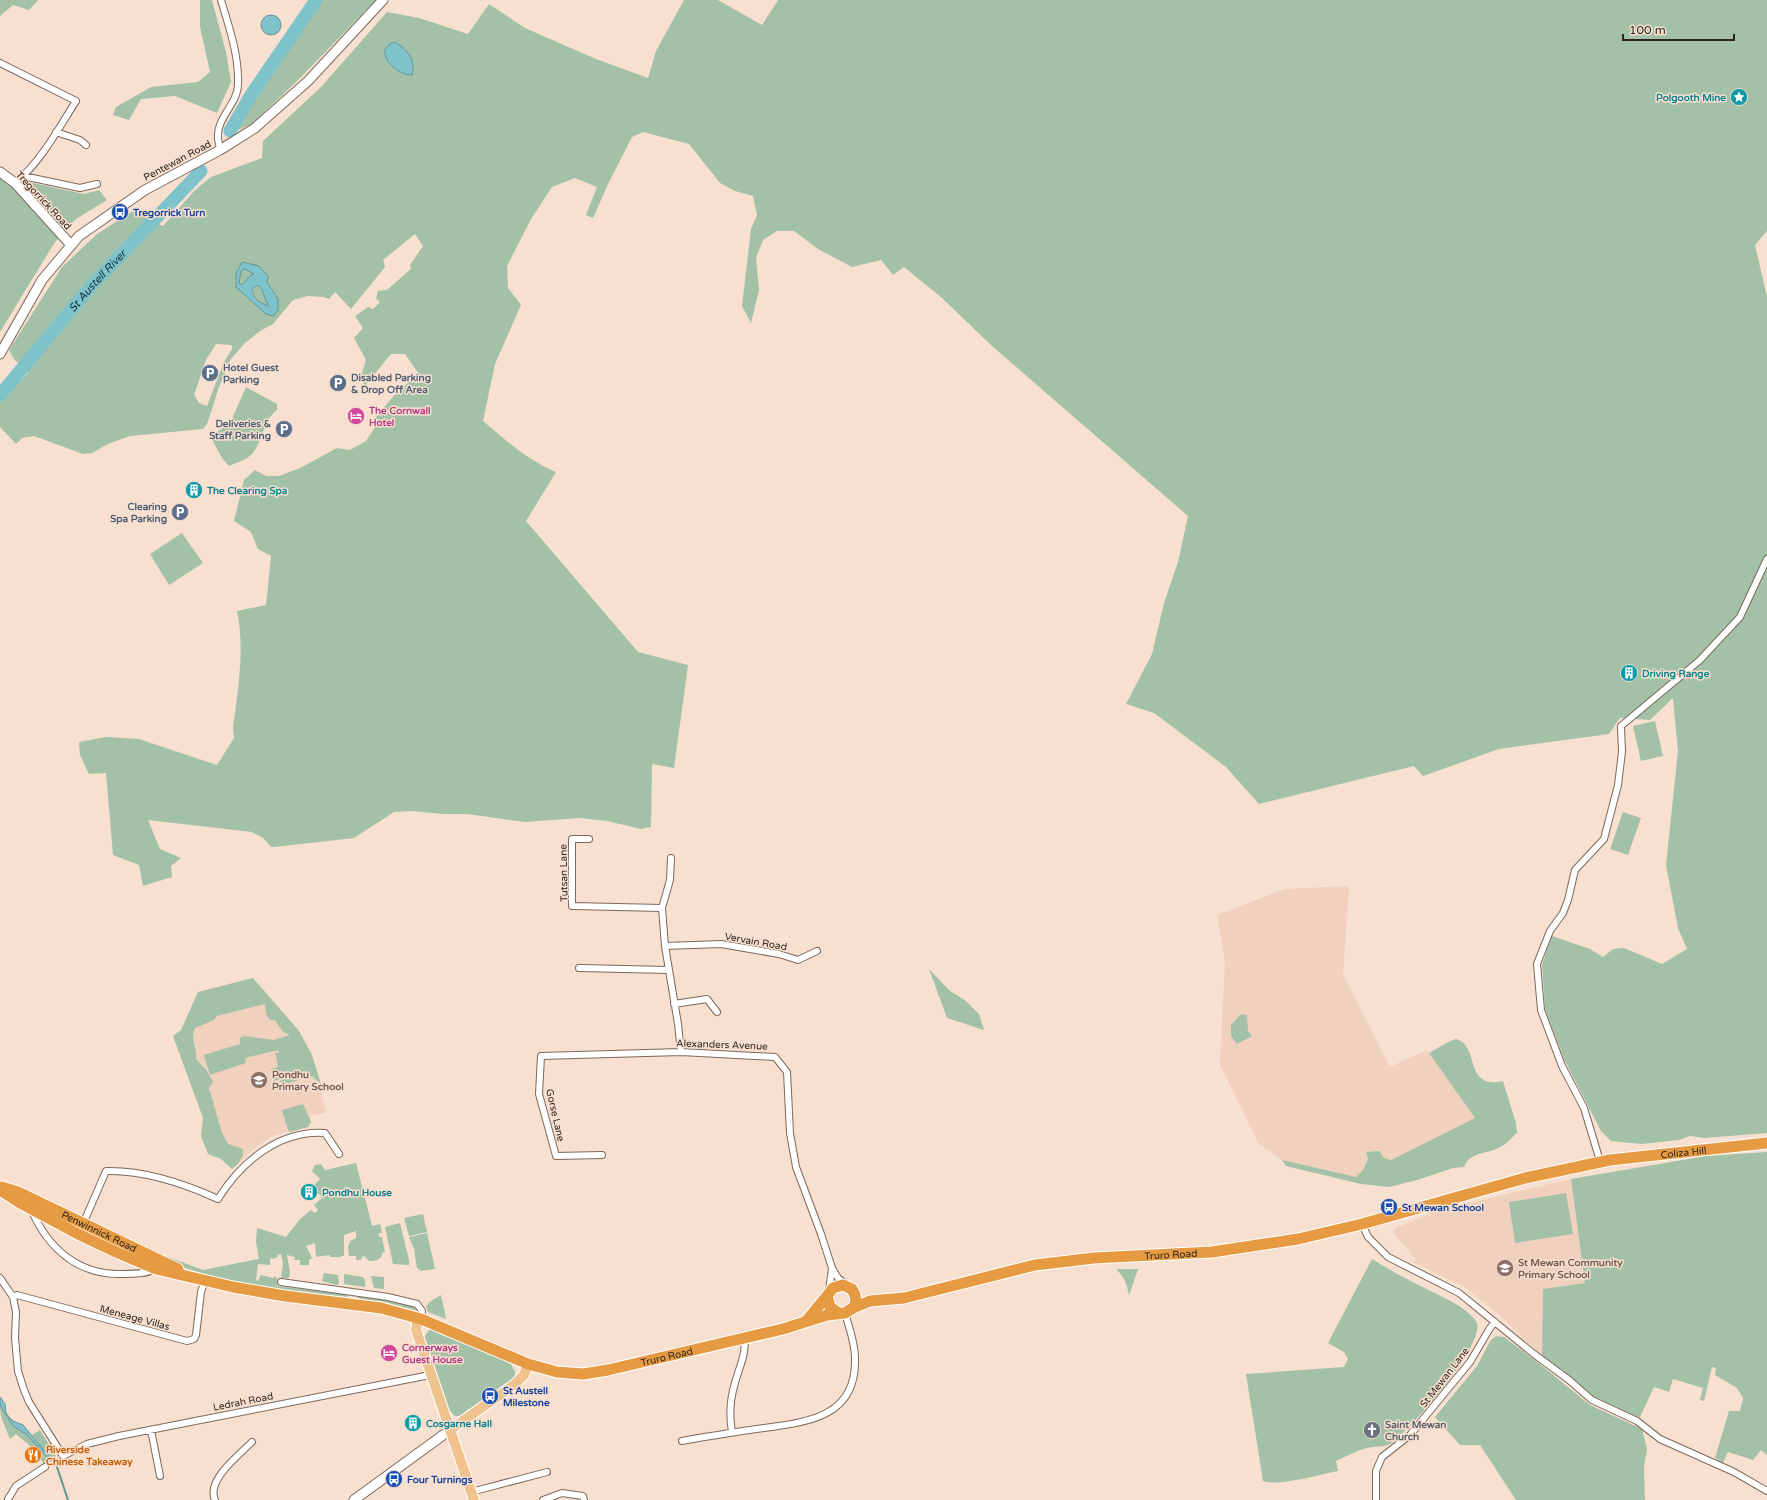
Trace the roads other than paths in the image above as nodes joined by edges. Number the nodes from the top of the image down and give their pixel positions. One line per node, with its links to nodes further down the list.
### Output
1 (221, 0): 6 (street)
2 (383, 0): 6 (main road, Pentewan Road)
3 (0, 63): 4 (street)
4 (56, 132): 5 (street); 8 (street)
5 (86, 145)
6 (220, 150): 11 (main road, Pentewan Road)
7 (0, 172): 9 (main road, Tregorrick Road)
8 (24, 176): 9 (street); 10 (street)
9 (15, 182): 11 (main road, Tregorrick Road)
10 (97, 184)
11 (71, 245): 12 (main road, Pentewan Road)
12 (0, 354)
13 (1767, 559): 28 (street)
14 (588, 839): 16 (street, Tutsan Lane)
15 (671, 858): 16 (street)
16 (662, 908): 17 (street)
17 (665, 946): 18 (street, Vervain Road); 20 (street)
18 (817, 951)
19 (579, 968): 20 (street)
20 (669, 970): 21 (street)
21 (674, 1004): 22 (street); 23 (street)
22 (717, 1012)
23 (681, 1052): 24 (street, Alexanders Avenue); 35 (street, Alexanders Avenue)
24 (541, 1056): 27 (street, Gorse Lane)
25 (1767, 1143): 28 (highway, Coliza Hill)
26 (339, 1154): 34 (street)
27 (602, 1155)
28 (1600, 1162): 31 (highway, Coliza Hill)
29 (0, 1186): 34 (highway, Penwinnick Road)
30 (0, 1190): 32 (highway, Penwinnick Road)
31 (1454, 1199): 33 (highway, Truro Road)
32 (31, 1209): 34 (highway, Penwinnick Road); 36 (street)
33 (1362, 1224): 44 (highway, Truro Road); 48 (street)
34 (80, 1229): 36 (highway, Penwinnick Road); 38 (highway, Penwinnick Road)
35 (832, 1268): 40 (street, Alexanders Avenue); 42 (street, Alexanders Avenue)
36 (156, 1269): 38 (highway, Penwinnick Road)
37 (0, 1278): 43 (street)
38 (202, 1279): 43 (street, Meneage Villas); 45 (highway, Penwinnick Road)
39 (281, 1282): 41 (street)
40 (850, 1288): 42 (highway); 44 (highway, Truro Road); 46 (highway)
41 (352, 1292): 45 (street); 47 (street)
42 (828, 1294): 46 (highway); 49 (highway)
43 (12, 1296): 54 (street, Ledrah Road)
44 (886, 1299): 46 (highway, Truro Road)
45 (350, 1304): 47 (highway, Penwinnick Road)
46 (846, 1311): 49 (highway, Truro Road); 56 (street)
47 (419, 1319): 51 (highway, Penwinnick Road); 53 (main road)
48 (1495, 1322): 62 (street); 70 (street, St Mewan Lane)
49 (804, 1323): 50 (highway, Truro Road)
50 (744, 1337): 52 (highway, Truro Road); 56 (street)
51 (502, 1354): 52 (highway, Truro Road)
52 (528, 1364): 55 (main road)
53 (430, 1375): 54 (street, Ledrah Road); 55 (main road)
54 (151, 1430): 61 (street)
55 (450, 1430): 63 (main road); 67 (main road)
56 (732, 1432): 57 (street)
57 (682, 1441)
58 (252, 1442): 66 (street)
59 (45, 1467): 65 (street)
60 (547, 1472): 63 (street)
61 (160, 1476)
62 (1767, 1491)
63 (472, 1496)
64 (0, 1498): 65 (street)
65 (9, 1499)
66 (215, 1500)
67 (354, 1500)
68 (544, 1500): 69 (street)
69 (584, 1500)
70 (1376, 1500)

